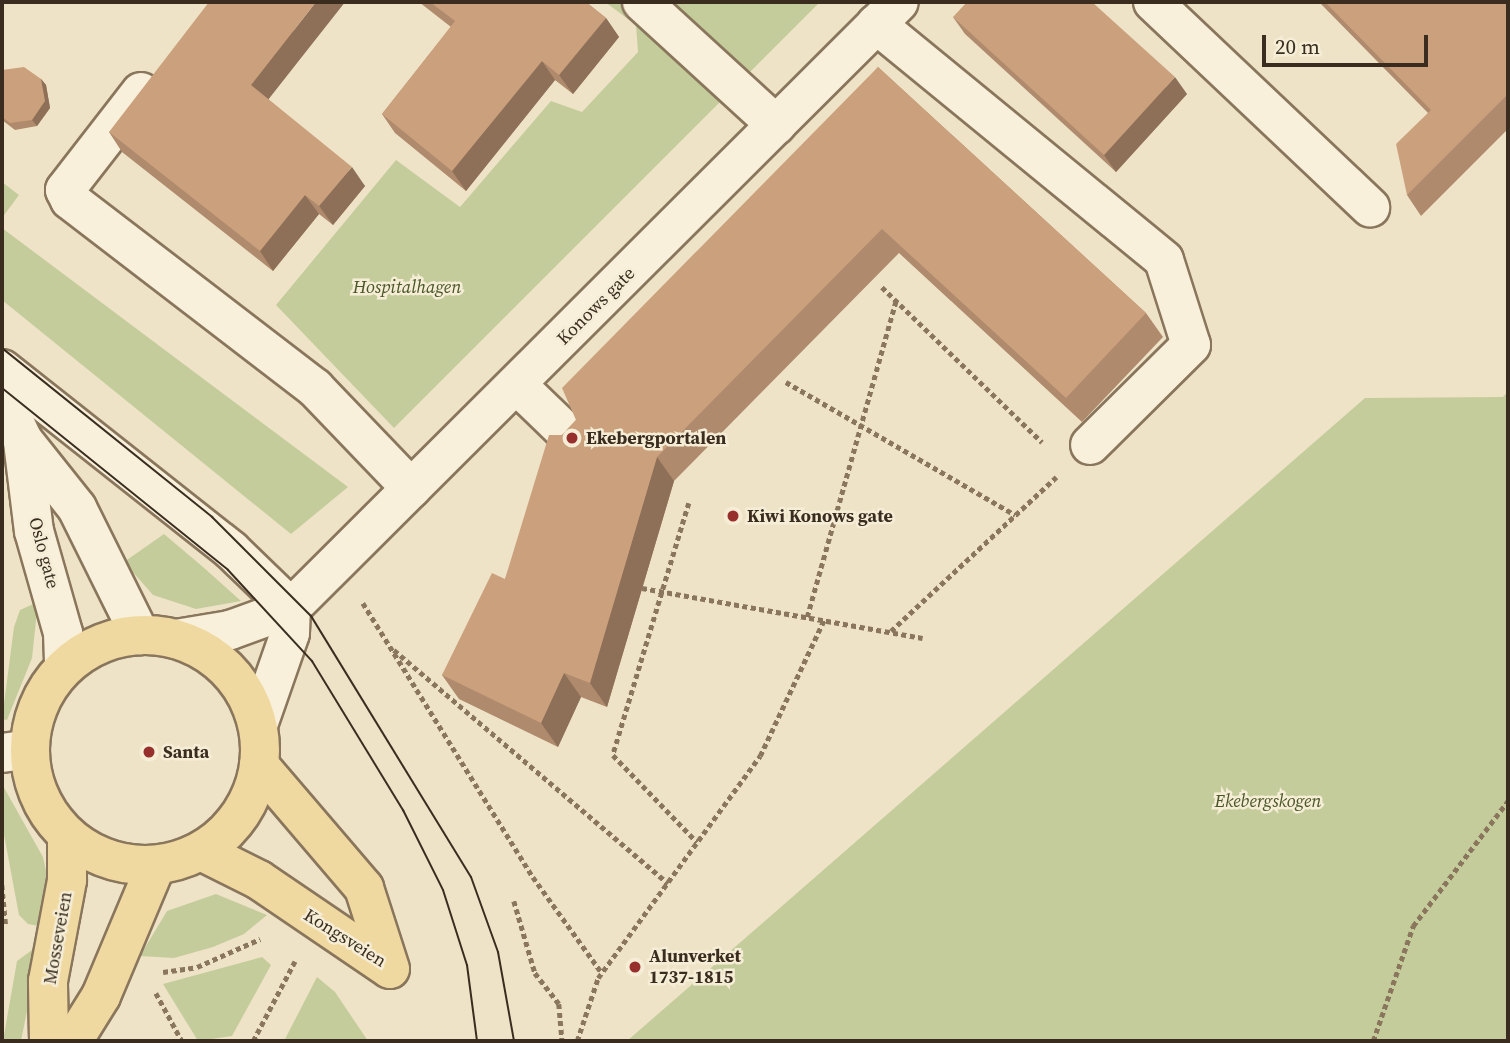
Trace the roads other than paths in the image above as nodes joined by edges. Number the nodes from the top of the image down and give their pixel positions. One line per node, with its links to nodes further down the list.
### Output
1 (642, 2): 5 (street)
2 (1153, 2): 6 (street)
3 (888, 13): 5 (street, Konows gate); 12 (street)
4 (167, 58): 13 (street)
5 (776, 125): 8 (street, Konows gate)
6 (1370, 207)
7 (2, 369): 14 (street)
8 (517, 385): 10 (street); 13 (street, Konows gate)
9 (2, 396): 11 (street, Oslo gate)
10 (572, 438)
11 (23, 440): 15 (street, Oslo gate); 16 (street, Oslo gate)
12 (1079, 456)
13 (411, 488): 14 (street, Konows gate)
14 (290, 608): 15 (street, Konows gate); 17 (street)
15 (158, 637): 16 (main road); 17 (main road)
16 (64, 667): 18 (main road)
17 (258, 725): 19 (main road)
18 (15, 751): 20 (main road)
19 (259, 765): 21 (main road); 21 (main road, Kongsveien)
20 (67, 835): 22 (main road); 23 (main road, Mosseveien)
21 (201, 851): 22 (main road)
22 (156, 865): 24 (main road)
23 (49, 1041)
24 (73, 1041)

